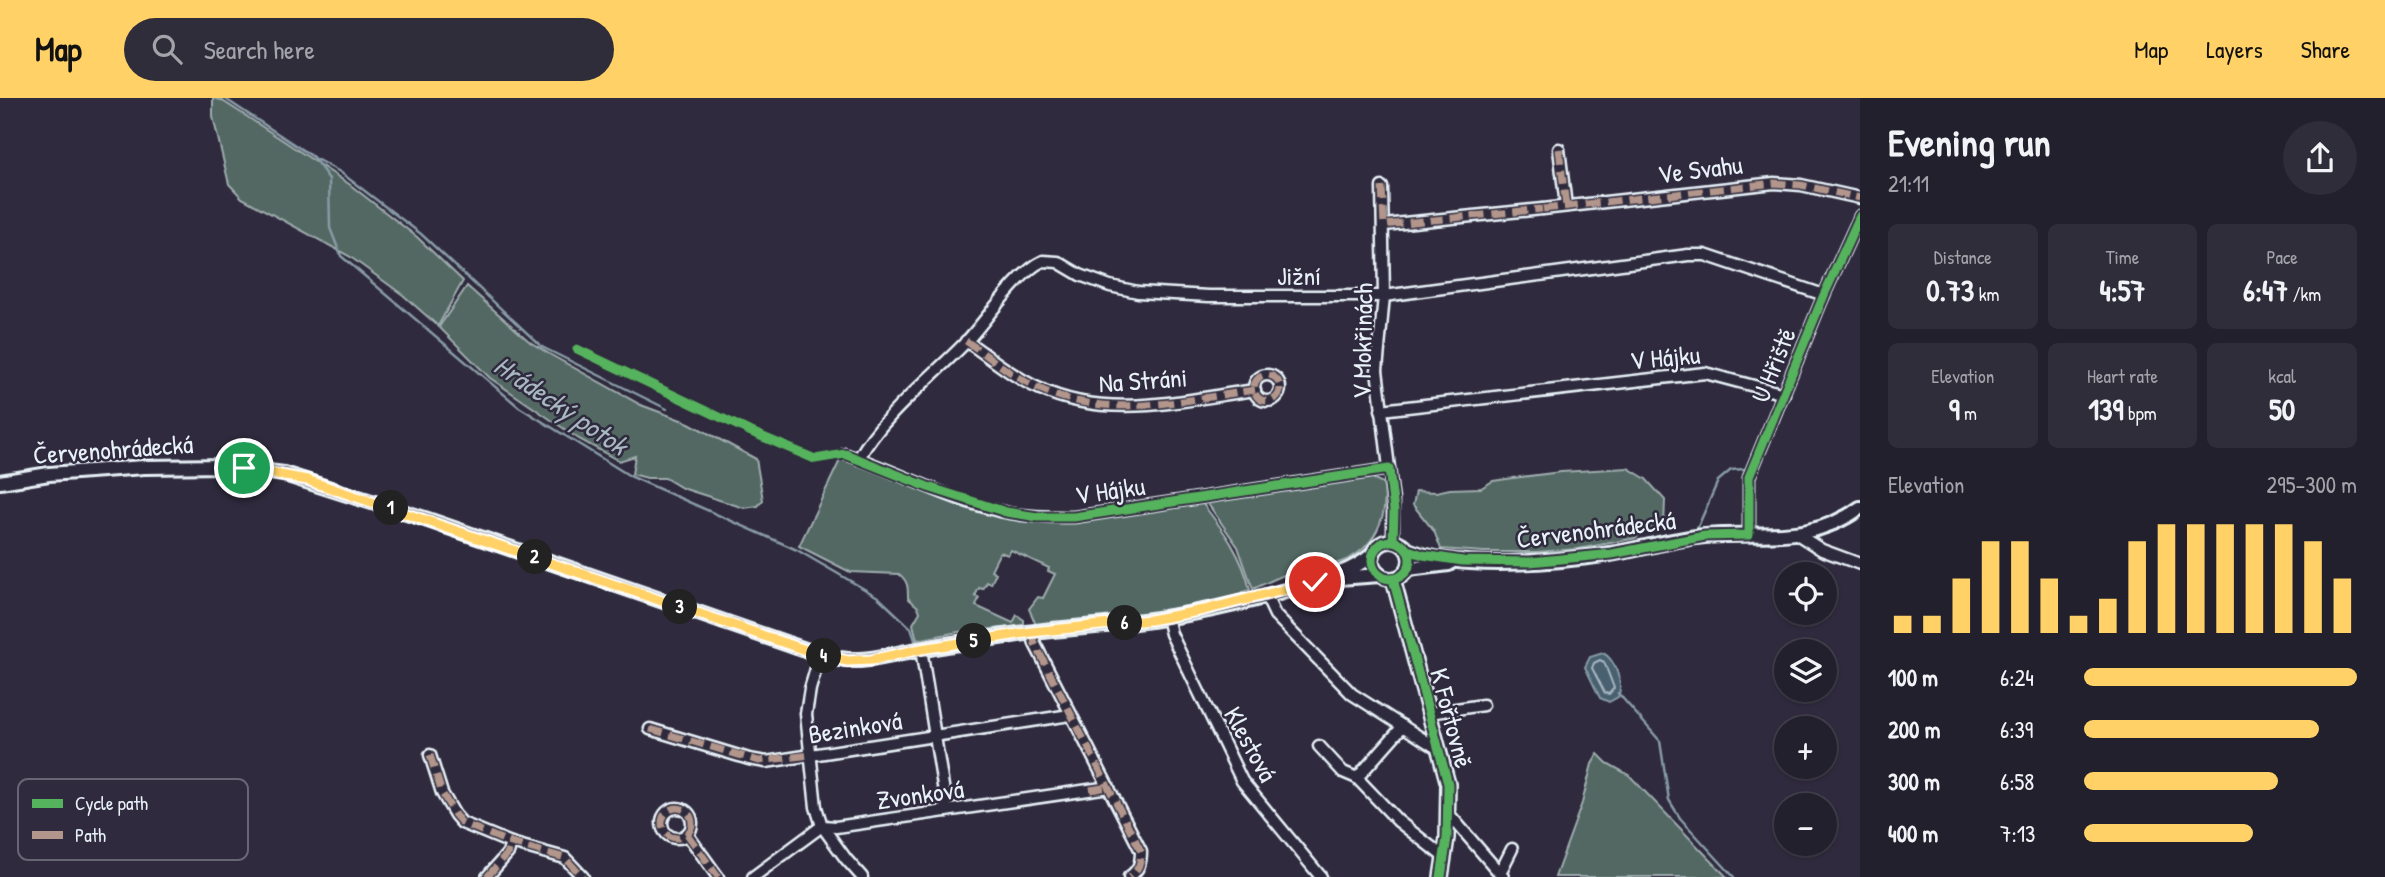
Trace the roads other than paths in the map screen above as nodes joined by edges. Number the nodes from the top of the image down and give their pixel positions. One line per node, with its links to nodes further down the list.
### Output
1 (1559, 149): 4 (street)
2 (1382, 187): 6 (street, V Mokřinách)
3 (1860, 198): 4 (street, Ve Svahu)
4 (1566, 206): 6 (street, Ve Svahu)
5 (1860, 216): 7 (street, U Hřiště)
6 (1384, 225): 8 (street, V Mokřinách)
7 (1824, 295): 8 (street, Jižní); 11 (street, U Hřiště)
8 (1384, 296): 9 (street, Jižní); 12 (street, V Mokřinách)
9 (967, 341): 10 (street, Na Stráni); 14 (street, Jižní)
10 (1255, 390)
11 (1784, 394): 12 (street, V Hájku); 19 (street, U Hřiště)
12 (1381, 410): 15 (street, V Mokřinách)
13 (845, 453): 14 (street, V Hájku)
14 (859, 458): 15 (street, V Hájku)
15 (1389, 469): 20 (street, V Mokřinách)
16 (0, 482): 33 (street, Červenohrádecká)
17 (1860, 508): 18 (street, Červenohrádecká)
18 (1797, 534): 19 (street, Červenohrádecká); 24 (street)
19 (1749, 535): 23 (street, Červenohrádecká)
20 (1393, 540): 21 (street); 22 (street)
21 (1408, 550): 23 (street, Červenohrádecká); 25 (street)
22 (1373, 554): 26 (street); 27 (street, Červenohrádecká)
23 (1463, 562): 25 (street, Červenohrádecká)
24 (1860, 564)
25 (1408, 569): 28 (street)
26 (1380, 575): 27 (street, Červenohrádecká); 28 (street)
27 (1325, 579): 29 (street, Červenohrádecká)
28 (1393, 579): 35 (street, K Fořtovně)
29 (1266, 596): 30 (street, Červenohrádecká); 37 (street)
30 (1167, 617): 31 (street, Červenohrádecká); 60 (street, Klestová)
31 (1032, 632): 32 (street, Červenohrádecká); 36 (street)
32 (921, 649): 33 (street, Červenohrádecká); 39 (street)
33 (820, 655): 43 (street)
34 (1483, 705): 35 (street)
35 (1429, 713): 41 (street, K Fořtovně)
36 (1070, 715): 39 (street, Bezinková); 45 (street)
37 (1403, 726): 41 (street); 44 (street)
38 (650, 729): 43 (street, Bezinková)
39 (936, 736): 43 (street, Bezinková); 46 (street)
40 (1319, 746): 44 (street)
41 (1437, 748): 47 (street, K Fořtovně)
42 (430, 755): 50 (street)
43 (811, 755): 48 (street)
44 (1357, 778): 52 (street)
45 (1109, 787): 46 (street, Zvonková); 59 (street)
46 (947, 811): 48 (street, Zvonková)
47 (1448, 813): 52 (street, K Fořtovně); 53 (street)
48 (822, 826): 57 (street); 58 (street)
49 (687, 834): 56 (street)
50 (512, 843): 54 (street); 55 (street)
51 (1512, 849): 53 (street)
52 (1444, 870)
53 (1502, 875)
54 (487, 877)
55 (583, 877)
56 (718, 877)
57 (753, 877)
58 (862, 877)
59 (1129, 877)
60 (1321, 877)

